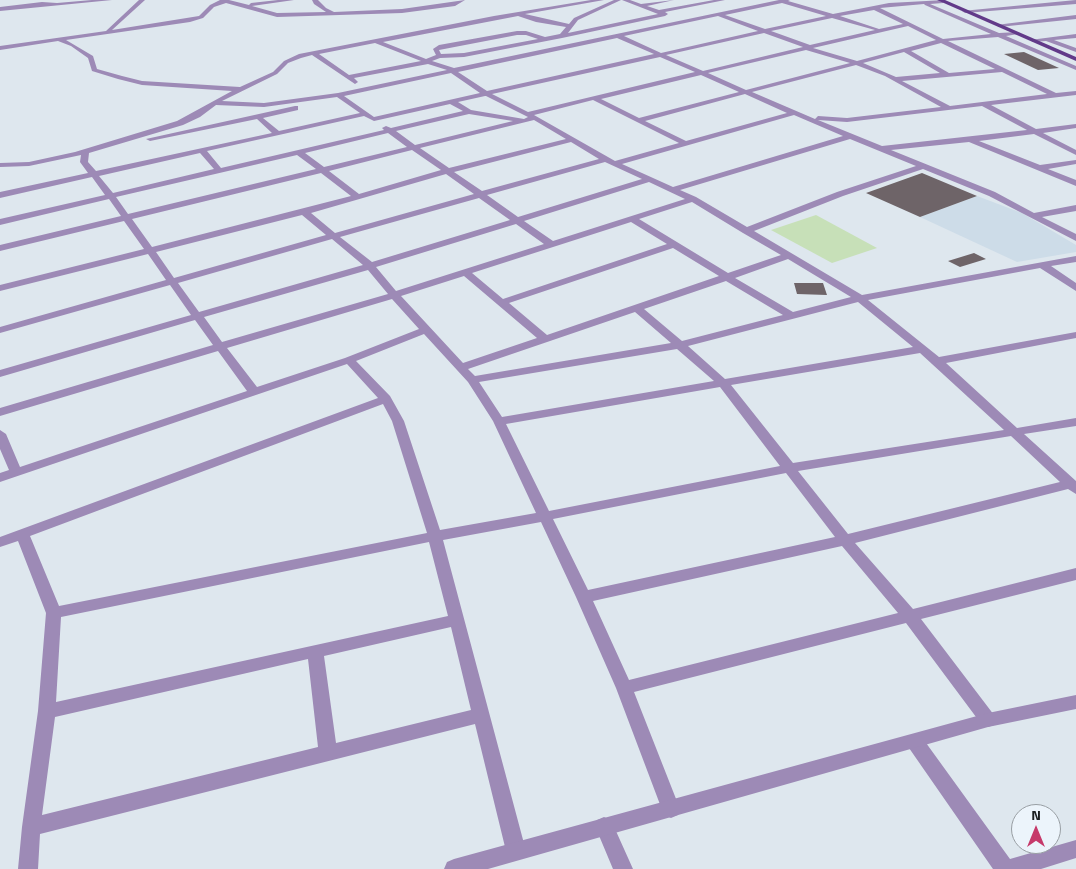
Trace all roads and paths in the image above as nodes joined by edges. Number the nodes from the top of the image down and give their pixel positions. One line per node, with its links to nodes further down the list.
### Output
1 (109, 0): 26 (street)
2 (142, 0): 40 (street)
3 (282, 0): 4 (street); 21 (street)
4 (291, 0)
5 (315, 0): 30 (street)
6 (438, 0): 20 (street)
7 (462, 0): 20 (street)
8 (601, 0): 31 (street)
9 (618, 0): 38 (street)
10 (625, 0): 22 (street)
11 (670, 0): 22 (street); 23 (street)
12 (722, 0): 14 (street)
13 (225, 1): 21 (street); 40 (street)
14 (710, 1): 23 (street); 27 (street)
15 (744, 1): 24 (street)
16 (781, 1): 24 (street); 33 (street)
17 (920, 1): 18 (street); 25 (street); 44 (street)
18 (941, 1): 28 (main road)
19 (1076, 2): 28 (street)
20 (455, 4): 30 (street)
21 (242, 6): 30 (street)
22 (640, 6): 29 (street)
23 (690, 6): 29 (street); 32 (street)
24 (758, 6): 27 (street)
25 (875, 8): 33 (street); 36 (street)
26 (0, 10)
27 (738, 10): 32 (street)
28 (965, 11): 37 (main road)
29 (662, 13): 35 (street); 39 (street)
30 (336, 14)
31 (518, 14): 38 (street); 53 (street)
32 (718, 15): 35 (street); 42 (street)
33 (833, 16): 41 (street); 42 (street)
34 (1076, 18): 37 (street)
35 (687, 22): 46 (street)
36 (909, 24): 41 (street); 51 (street)
37 (998, 25): 43 (main road)
38 (570, 26): 45 (street)
39 (603, 27): 45 (street); 46 (street)
40 (108, 30): 48 (street)
41 (879, 30): 54 (street)
42 (768, 32): 54 (street); 61 (street)
43 (1016, 33): 44 (street); 52 (main road)
44 (1000, 35): 51 (street); 66 (street)
45 (562, 36): 49 (street)
46 (622, 36): 56 (street); 61 (street)
47 (1076, 36): 50 (street)
48 (58, 39): 55 (street); 73 (street)
49 (546, 39): 56 (street); 60 (street); 60 (street)
50 (1046, 39): 52 (street); 58 (street)
51 (944, 40): 57 (street); 67 (street)
52 (1032, 40): 62 (main road)
53 (376, 41): 59 (street); 63 (street)
54 (807, 47): 64 (street); 69 (street)
55 (0, 48)
56 (563, 49): 68 (street)
57 (905, 50): 64 (street); 70 (street)
58 (1076, 50)
59 (313, 53): 71 (street); 73 (street)
60 (438, 56): 63 (street); 65 (street)
61 (664, 56): 69 (street); 77 (street)
62 (1076, 59)
63 (427, 61): 65 (street); 71 (street)
64 (857, 63): 72 (street); 75 (street)
65 (440, 65): 68 (street)
66 (1076, 68)
67 (1003, 70): 70 (street); 78 (street)
68 (454, 71): 74 (street); 77 (street)
69 (699, 72): 75 (street); 80 (street)
70 (948, 75): 72 (street)
71 (348, 77): 74 (street)
72 (897, 80): 84 (street)
73 (241, 89): 82 (street)
74 (365, 89): 79 (street)
75 (745, 92): 86 (street); 91 (street)
76 (1076, 93): 78 (street)
77 (488, 95): 81 (street); 90 (street)
78 (1054, 95): 83 (street)
79 (341, 97): 82 (street); 87 (street); 88 (street)
80 (594, 98): 90 (street); 91 (street)
81 (452, 102): 85 (street); 88 (street)
82 (214, 103): 105 (street)
83 (983, 104): 84 (street); 96 (street)
84 (949, 108): 92 (street)
85 (469, 112): 90 (street); 94 (street)
86 (794, 113): 89 (street); 101 (street)
87 (258, 117): 97 (street); 105 (street)
88 (370, 117): 94 (street); 97 (street)
89 (803, 117): 92 (street); 95 (street)
90 (530, 118): 99 (street); 102 (street)
91 (639, 120): 101 (street)
92 (848, 120): 95 (street)
93 (1076, 126): 96 (street)
94 (390, 131): 102 (street); 106 (street)
95 (840, 131): 98 (street)
96 (1034, 131): 100 (street); 107 (street)
97 (276, 133): 104 (street)
98 (851, 136): 103 (street); 119 (street)
99 (572, 140): 108 (street); 115 (street)
100 (970, 140): 103 (street); 112 (street)
101 (684, 143): 108 (street)
102 (415, 148): 114 (street); 115 (street)
103 (883, 148): 111 (street)
104 (202, 150): 113 (street); 116 (street)
105 (90, 151): 110 (street); 116 (street)
106 (299, 152): 113 (street); 114 (street)
107 (1076, 153)
108 (610, 162): 117 (street); 120 (street)
109 (1076, 162): 112 (street)
110 (0, 165)
111 (924, 166): 127 (street); 132 (street)
112 (1038, 168): 118 (street)
113 (219, 170): 122 (street)
114 (322, 171): 123 (street); 128 (street)
115 (448, 171): 120 (street); 123 (street)
116 (94, 173): 121 (street); 122 (street)
117 (648, 180): 119 (street); 129 (street)
118 (1076, 183)
119 (675, 189): 124 (street)
120 (481, 194): 129 (street); 133 (street)
121 (0, 195)
122 (110, 195): 128 (street); 131 (street)
123 (358, 197): 126 (street)
124 (693, 199): 130 (street); 132 (street)
125 (1076, 208): 127 (street)
126 (304, 212): 133 (street); 138 (street)
127 (1036, 215): 134 (street)
128 (126, 217): 137 (street); 138 (street)
129 (515, 219): 135 (street); 142 (street)
130 (632, 219): 135 (street); 136 (street)
131 (0, 222)
132 (746, 231): 139 (street)
133 (333, 236): 142 (street); 145 (street)
134 (1076, 238)
135 (552, 245): 143 (street)
136 (673, 245): 144 (street); 150 (street)
137 (0, 248)
138 (149, 251): 145 (street); 146 (street)
139 (789, 256): 144 (street); 149 (street)
140 (1076, 259): 141 (street)
141 (1042, 265): 147 (street); 149 (street)
142 (370, 266): 148 (street); 153 (street)
143 (465, 272): 148 (street); 150 (street)
144 (728, 276): 151 (street); 152 (street)
145 (172, 282): 153 (street); 154 (street)
146 (0, 288)
147 (1076, 288)
148 (394, 295): 155 (street); 159 (street)
149 (860, 298): 152 (street); 160 (street)
150 (503, 302): 157 (street)
151 (636, 308): 157 (street); 158 (street)
152 (790, 315): 158 (street)
153 (197, 316): 159 (street); 164 (street)
154 (0, 330)
155 (425, 330): 161 (street); 163 (street)
156 (1076, 336): 162 (street)
157 (544, 339): 163 (street)
158 (680, 345): 165 (street); 166 (street)
159 (220, 347): 167 (street); 169 (street)
160 (923, 350): 162 (street); 166 (street)
161 (349, 360): 167 (street); 168 (street)
162 (938, 361): 172 (street)
163 (460, 368): 165 (street)
164 (0, 374)
165 (472, 380): 170 (street)
166 (724, 384): 170 (street); 174 (street)
167 (254, 392): 175 (street)
168 (386, 399): 179 (street); 180 (street)
169 (0, 412)
170 (500, 420): 178 (street)
171 (1076, 422): 172 (street)
172 (1016, 432): 174 (street); 177 (street)
173 (0, 434): 175 (street)
174 (790, 468): 178 (street); 181 (street)
175 (16, 472): 176 (street)
176 (0, 478)
177 (1073, 487): 181 (street)
178 (546, 516): 180 (street); 184 (street)
179 (22, 534): 182 (street); 185 (street)
180 (435, 536): 185 (street); 187 (street)
181 (845, 540): 184 (street); 186 (street)
182 (0, 542)
183 (1076, 574): 186 (street)
184 (584, 597): 189 (street)
185 (54, 613): 191 (street)
186 (910, 616): 189 (street); 193 (street)
187 (455, 620): 188 (street); 192 (street)
188 (315, 651): 191 (street); 195 (street)
189 (624, 688): 196 (street)
190 (1076, 702): 193 (street)
191 (47, 711): 198 (street)
192 (481, 714): 195 (street); 200 (street)
193 (988, 720): 194 (street)
194 (915, 742): 196 (street); 204 (street)
195 (328, 753): 198 (street)
196 (671, 809): 197 (street)
197 (604, 826): 200 (street); 203 (street)
198 (31, 828): 201 (street)
199 (1076, 849): 205 (street)
200 (516, 851): 202 (street)
201 (28, 869)
202 (454, 869)
203 (623, 869)
204 (1005, 869)
205 (1009, 869)

